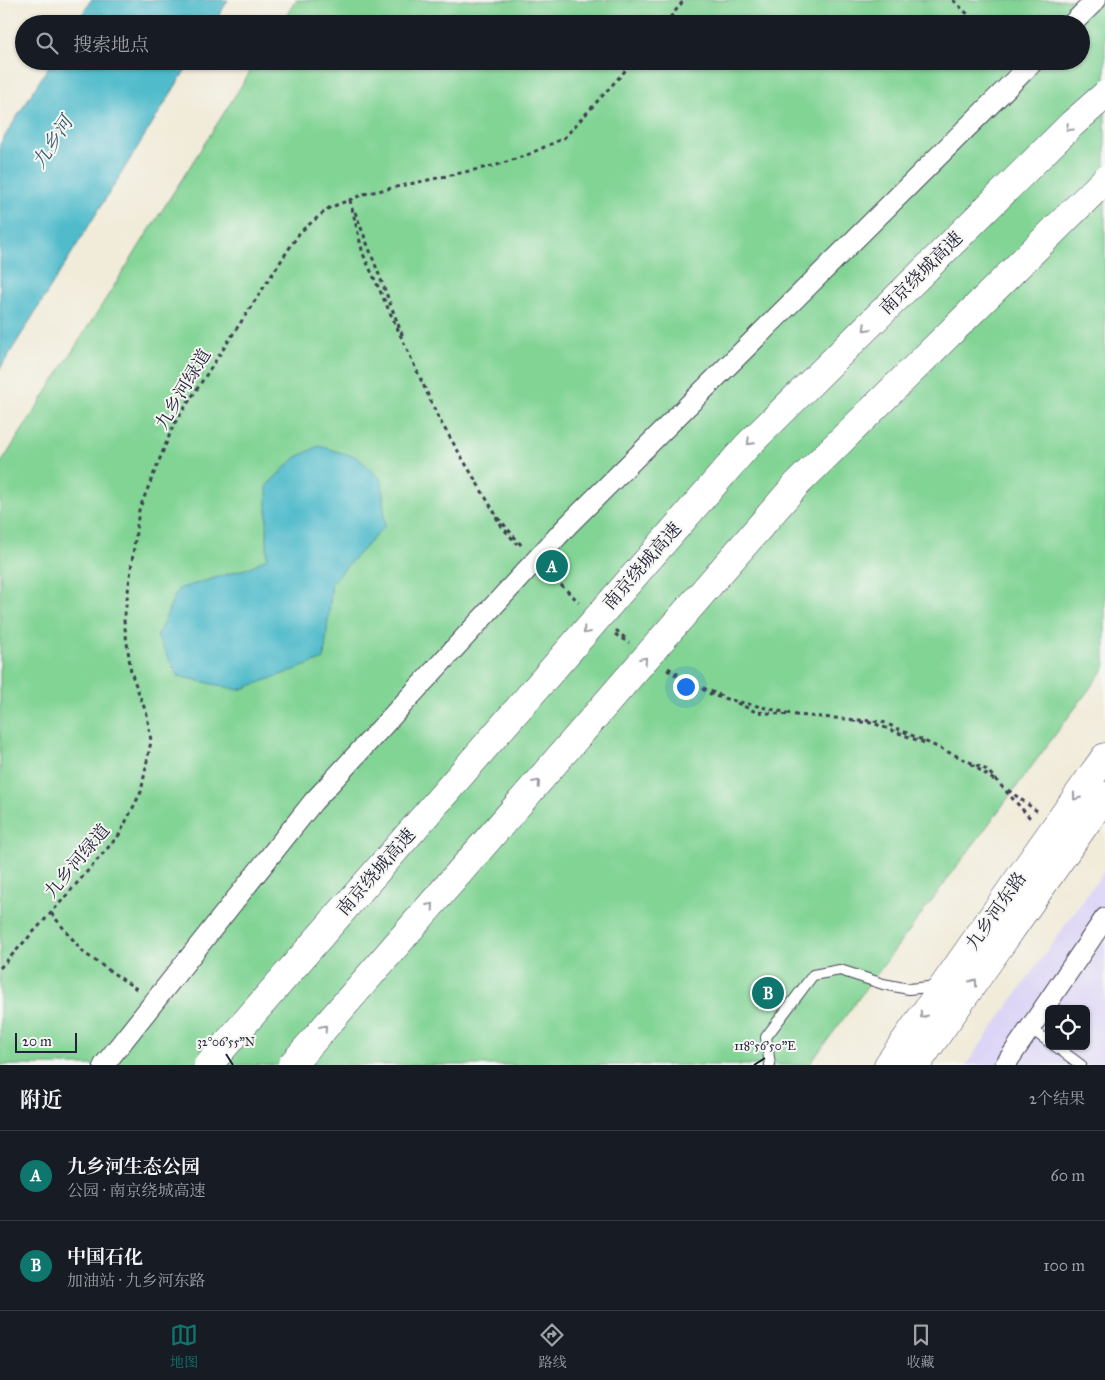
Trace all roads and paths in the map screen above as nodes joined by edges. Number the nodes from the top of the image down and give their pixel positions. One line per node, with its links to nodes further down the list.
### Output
1 (684, 0): 4 (path)
2 (953, 0): 5 (path)
3 (1096, 0): 6 (street)
4 (672, 15)
5 (969, 15)
6 (1081, 15)
7 (626, 70): 13 (path, 九乡河绿道)
8 (1025, 70): 17 (street)
9 (1105, 95): 22 (main road, 南京绕城高速, one-way to 22, bridge)
10 (1105, 180): 23 (main road, one-way to 10, bridge)
11 (1105, 757): 16 (main road, 九乡河东路, one-way to 16)
12 (1105, 796): 26 (main road, 九乡河东路, one-way to 12)
13 (51, 914): 15 (path, 九乡河绿道); 17 (path)
14 (1105, 918): 18 (street)
15 (0, 968)
16 (944, 985): 24 (lane); 25 (main road, 九乡河东路, one-way to 25)
17 (155, 1002): 21 (street)
18 (1030, 1028): 19 (lane); 27 (street)
19 (1045, 1039)
20 (1060, 1050): 28 (lane)
21 (104, 1065)
22 (208, 1065)
23 (292, 1065)
24 (770, 1065)
25 (888, 1065)
26 (916, 1065)
27 (1005, 1065)
28 (1081, 1065)

